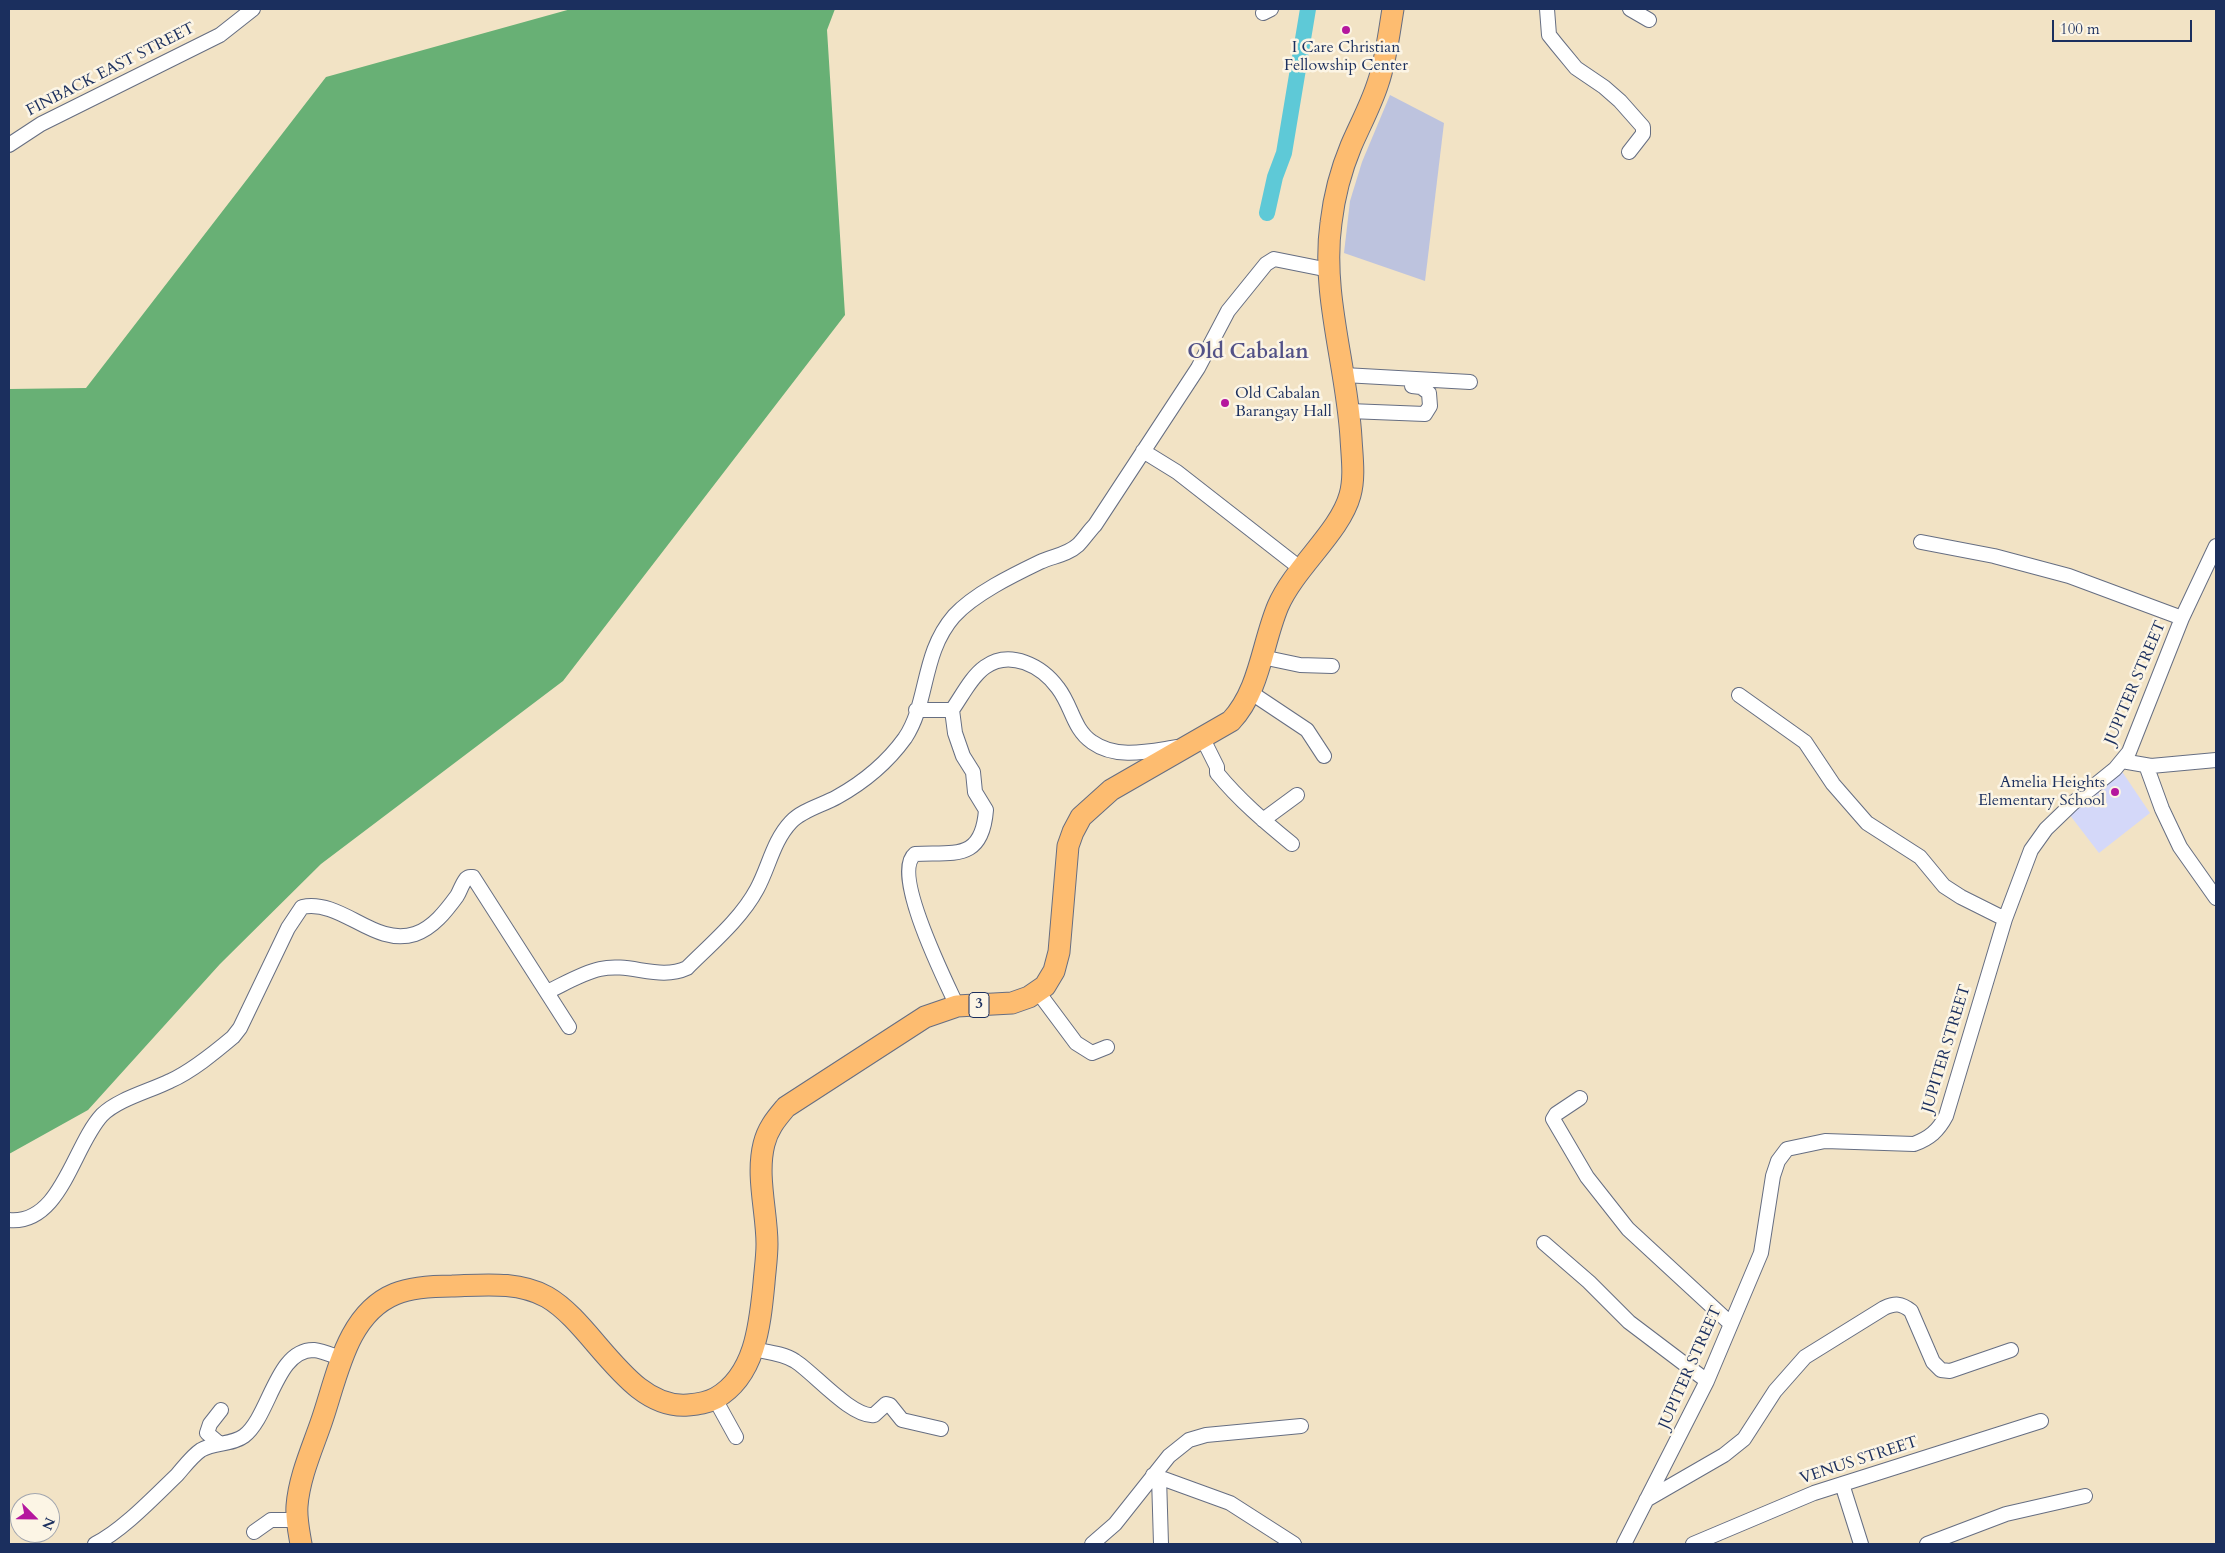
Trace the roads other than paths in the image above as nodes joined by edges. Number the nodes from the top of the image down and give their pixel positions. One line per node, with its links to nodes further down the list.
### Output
1 (253, 9): 6 (street, FINBACK EAST STREET)
2 (1393, 9): 8 (highway, 3)
3 (1547, 9): 7 (street)
4 (1630, 9): 5 (street)
5 (1649, 20)
6 (9, 145)
7 (1629, 152)
8 (1329, 270): 9 (highway, 3); 13 (street)
9 (1344, 375): 10 (street); 12 (highway, 3)
10 (1470, 382)
11 (1412, 386): 12 (street)
12 (1349, 411): 16 (highway, 3)
13 (1143, 451): 16 (street); 22 (street)
14 (1921, 542): 17 (street)
15 (2216, 546): 17 (street, JUPITER STREET)
16 (1300, 568): 18 (highway, 3)
17 (2182, 618): 27 (street, JUPITER STREET)
18 (1262, 657): 19 (street); 20 (highway, 3)
19 (1332, 666)
20 (1250, 692): 24 (highway, 3); 25 (street)
21 (1739, 695): 33 (street)
22 (916, 710): 23 (street); 34 (street)
23 (952, 710): 24 (street); 36 (street)
24 (1194, 741): 30 (street); 35 (highway, 3)
25 (1324, 756)
26 (2216, 760): 28 (street)
27 (2122, 761): 28 (street); 33 (street, JUPITER STREET)
28 (2146, 765): 32 (street)
29 (1297, 795): 30 (street)
30 (1263, 820): 31 (street)
31 (1292, 844)
32 (2216, 898)
33 (2005, 919): 42 (street, JUPITER STREET)
34 (547, 992): 37 (street); 40 (street)
35 (1038, 992): 36 (highway, 3); 38 (street)
36 (957, 1006): 43 (highway, 3)
37 (569, 1027)
38 (1107, 1046)
39 (1580, 1098): 42 (street)
40 (9, 1220)
41 (1544, 1243): 46 (street)
42 (1731, 1324): 46 (street, JUPITER STREET)
43 (753, 1349): 47 (highway, 3); 51 (street)
44 (2011, 1350): 57 (street)
45 (343, 1359): 47 (highway, 3); 53 (street); 58 (highway, 3)
46 (1707, 1381): 57 (street, JUPITER STREET)
47 (715, 1398): 52 (street)
48 (221, 1410): 53 (street)
49 (2041, 1421): 55 (street, VENUS STREET)
50 (1301, 1426): 54 (street)
51 (941, 1429)
52 (736, 1436)
53 (220, 1444): 60 (street)
54 (1156, 1476): 62 (street); 63 (street); 64 (street)
55 (1842, 1484): 66 (street, VENUS STREET); 67 (street)
56 (2085, 1496): 68 (street)
57 (1646, 1500): 65 (street, JUPITER STREET)
58 (297, 1520): 59 (street); 61 (highway, 3)
59 (254, 1532)
60 (96, 1544)
61 (301, 1544)
62 (1092, 1544)
63 (1161, 1544)
64 (1294, 1544)
65 (1624, 1544)
66 (1692, 1544)
67 (1861, 1544)
68 (1927, 1544)

